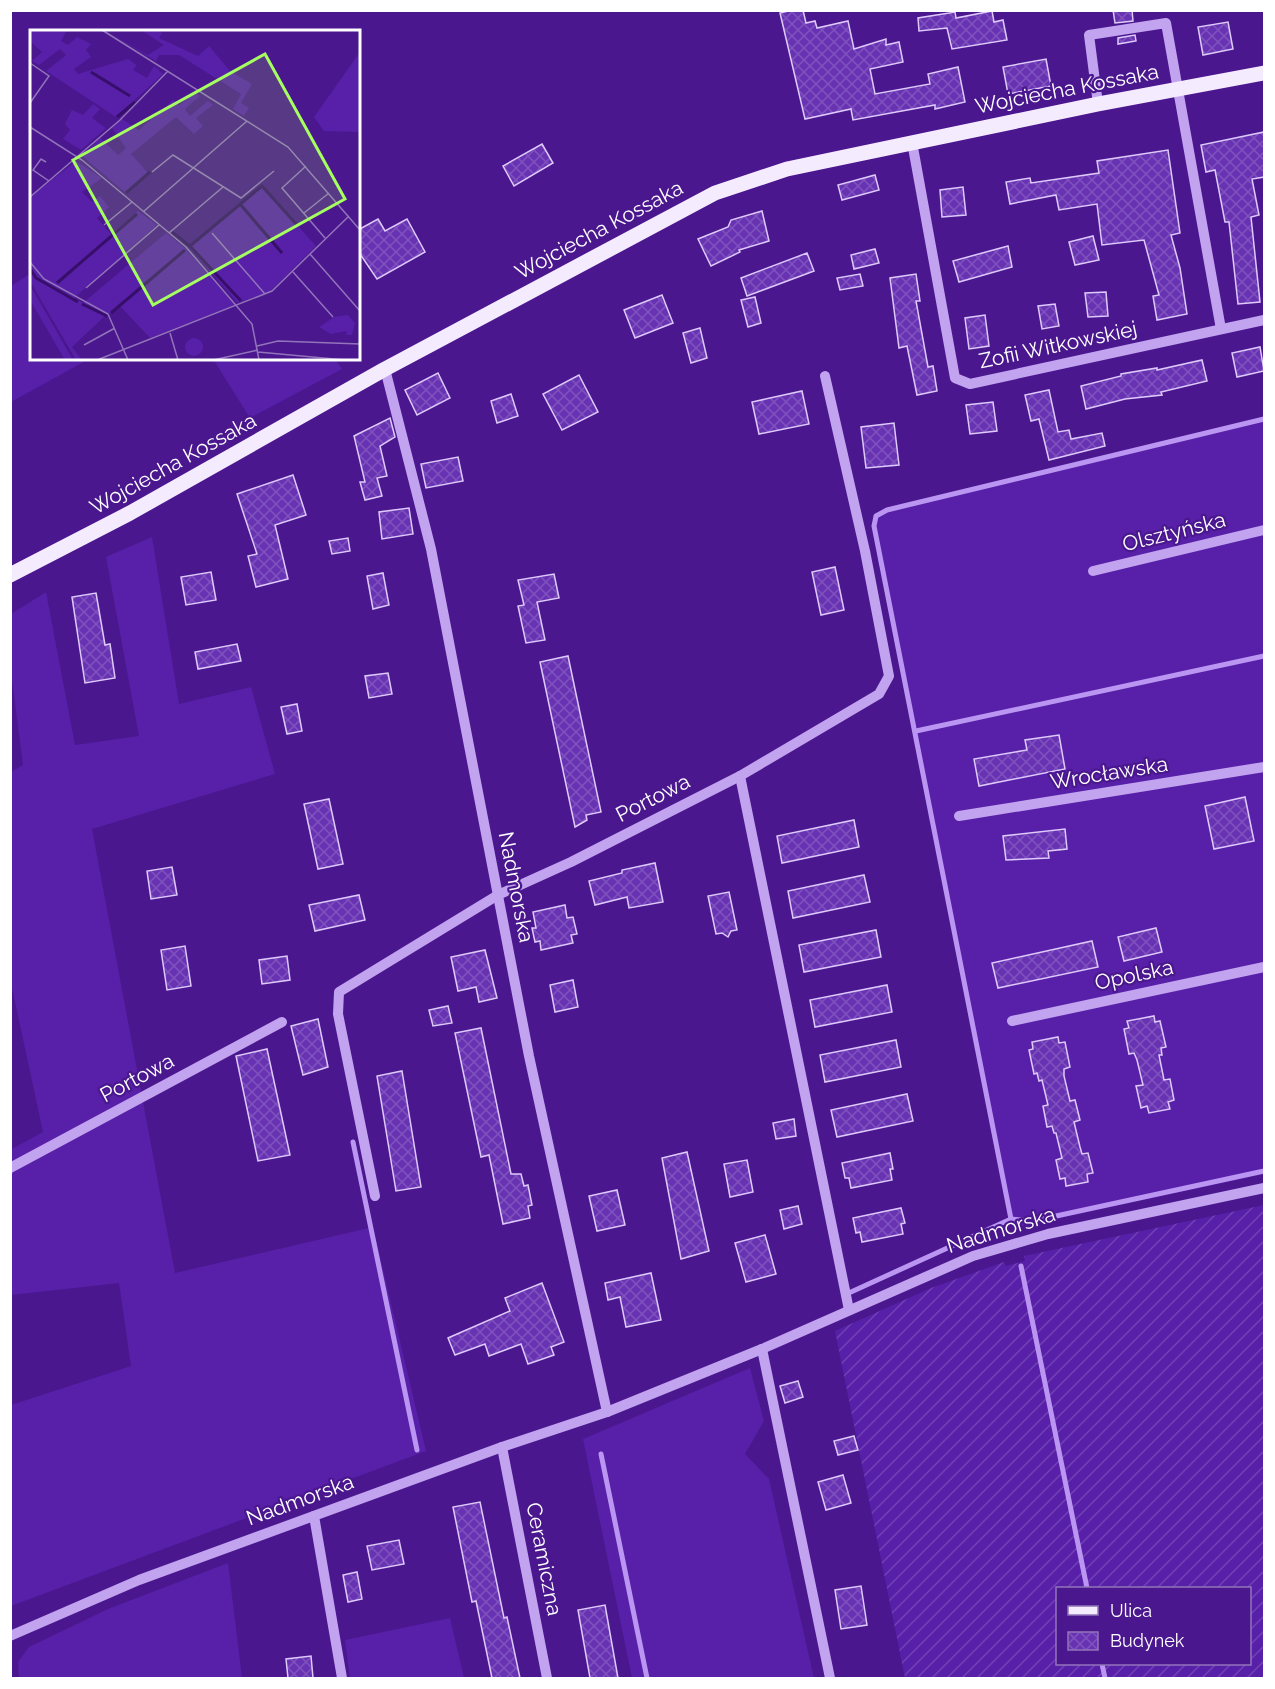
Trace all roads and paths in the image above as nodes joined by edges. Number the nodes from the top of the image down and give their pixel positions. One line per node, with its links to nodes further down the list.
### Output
1 (1264, 73): 2 (main road, Wojciecha Kossaka)
2 (1176, 89): 3 (main road, Wojciecha Kossaka); 3 (street); 6 (street)
3 (1098, 104): 4 (main road, Wojciecha Kossaka)
4 (912, 142): 6 (street, Zofii Witkowskiej); 7 (main road, Wojciecha Kossaka)
5 (1264, 320): 6 (street, Zofii Witkowskiej)
6 (1221, 329)
7 (385, 369): 11 (main road, Wojciecha Kossaka); 15 (street, Nadmorska)
8 (825, 376): 13 (street, Portowa)
9 (1264, 530): 10 (street, Olsztyńska)
10 (1093, 571)
11 (10, 575)
12 (1264, 767): 14 (street, Wrocławska)
13 (740, 776): 15 (street, Portowa); 22 (street)
14 (960, 816)
15 (498, 895): 21 (street, Portowa); 24 (street, Nadmorska)
16 (1264, 967): 18 (street, Opolska)
17 (282, 1022): 19 (street, Portowa)
18 (1012, 1022)
19 (10, 1168)
20 (1264, 1188): 22 (street, Nadmorska)
21 (375, 1196)
22 (849, 1310): 23 (street, Nadmorska)
23 (762, 1349): 24 (street, Nadmorska); 30 (street)
24 (607, 1412): 25 (street, Nadmorska)
25 (502, 1447): 26 (street, Nadmorska); 29 (street, Ceramiczna)
26 (314, 1516): 27 (street, Nadmorska); 28 (street)
27 (10, 1636)
28 (342, 1678)
29 (547, 1678)
30 (830, 1678)

